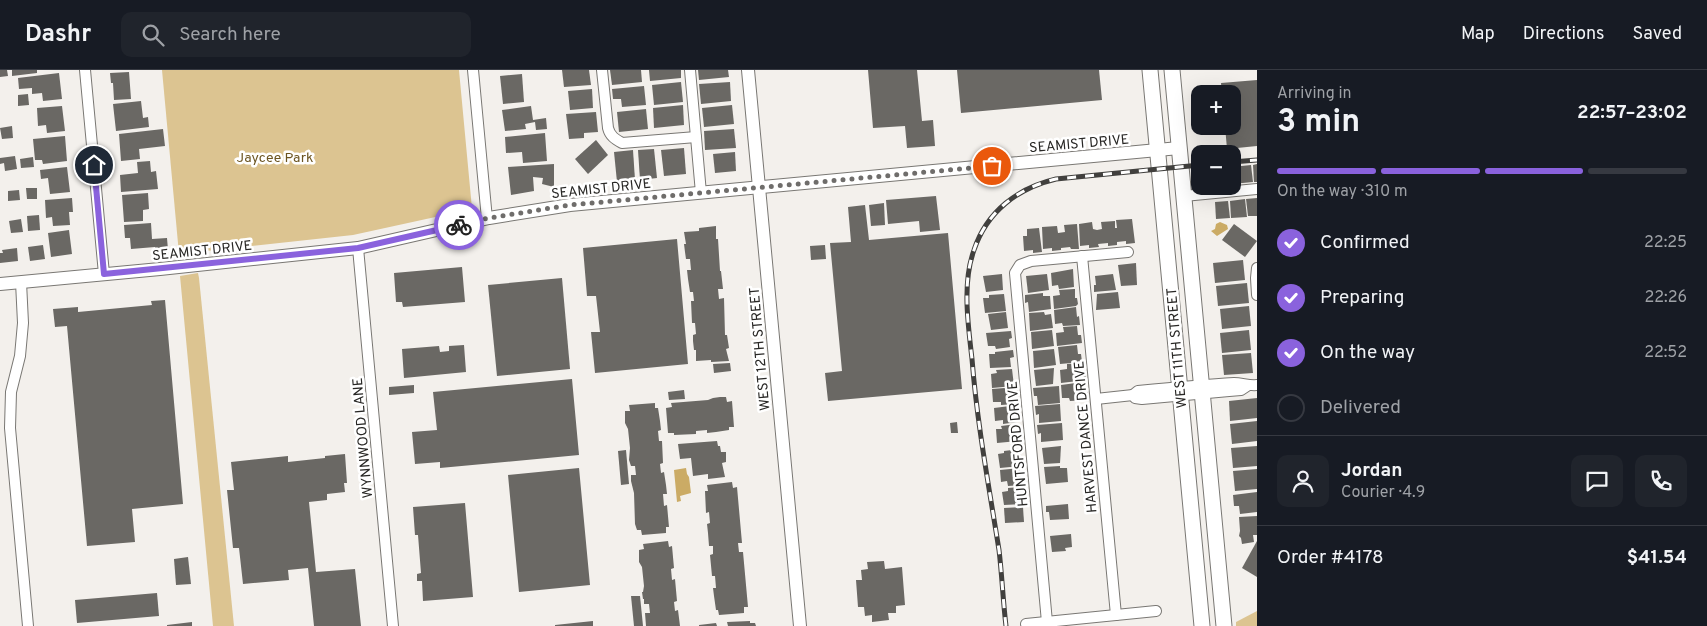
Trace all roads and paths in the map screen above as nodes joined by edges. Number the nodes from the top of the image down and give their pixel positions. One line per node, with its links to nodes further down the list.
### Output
1 (85, 70): 22 (street)
2 (473, 70): 15 (street)
3 (602, 70): 8 (street)
4 (690, 70): 8 (street)
5 (748, 70): 11 (street, WEST 12TH STREET)
6 (1150, 70): 10 (main road, WEST 11TH STREET)
7 (1172, 70): 9 (main road, WEST 11TH STREET)
8 (696, 137): 13 (street)
9 (1179, 148): 10 (street, SEAMIST DRIVE); 14 (main road, WEST 11TH STREET)
10 (1157, 150): 11 (street, SEAMIST DRIVE); 20 (main road, WEST 11TH STREET)
11 (759, 188): 13 (street, SEAMIST DRIVE); 37 (street, WEST 12TH STREET)
12 (1257, 190): 14 (street)
13 (701, 193): 15 (street, SEAMIST DRIVE)
14 (1184, 196): 19 (main road, WEST 11TH STREET)
15 (487, 219): 16 (street, SEAMIST DRIVE)
16 (358, 248): 22 (street, SEAMIST DRIVE); 36 (street, WYNNWOOD LANE)
17 (1128, 252): 18 (street)
18 (1082, 256): 28 (street, HARVEST DANCE DRIVE); 33 (street, HUNTSFORD DRIVE)
19 (1190, 261): 20 (main road); 27 (main road, WEST 11TH STREET)
20 (1169, 263): 27 (main road, WEST 11TH STREET)
21 (1257, 268): 25 (street)
22 (104, 274): 23 (street, SEAMIST DRIVE)
23 (21, 282): 24 (street, SEAMIST DRIVE); 35 (street)
24 (0, 284)
25 (1257, 295)
26 (1252, 385): 27 (street)
27 (1191, 390): 28 (street); 29 (main road, WEST 11TH STREET); 30 (main road, WEST 11TH STREET)
28 (1096, 399): 32 (street, HARVEST DANCE DRIVE)
29 (1220, 578): 30 (main road); 39 (main road, WEST 11TH STREET)
30 (1199, 579): 38 (main road, WEST 11TH STREET)
31 (1156, 611): 32 (street)
32 (1116, 615): 33 (street)
33 (1047, 622): 34 (street)
34 (1026, 624)
35 (28, 626)
36 (393, 626)
37 (800, 626)
38 (1202, 626)
39 (1224, 626)

